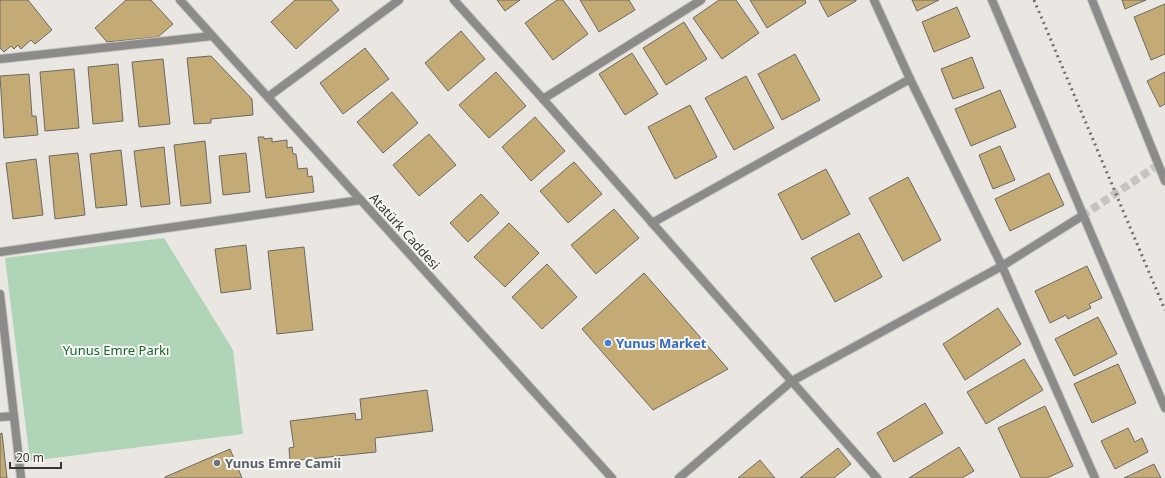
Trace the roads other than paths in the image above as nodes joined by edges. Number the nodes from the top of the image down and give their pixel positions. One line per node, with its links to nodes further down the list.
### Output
1 (180, 0): 8 (street, Atatürk Caddesi)
2 (399, 0): 11 (street)
3 (454, 0): 12 (street)
4 (701, 0): 12 (street)
5 (874, 0): 10 (street)
6 (992, 0): 16 (street)
7 (1092, 0): 13 (street)
8 (212, 36): 9 (street); 11 (street, Atatürk Caddesi)
9 (0, 59)
10 (910, 79): 17 (street); 19 (street)
11 (268, 97): 15 (street, Atatürk Caddesi)
12 (544, 99): 17 (street)
13 (1162, 164): 14 (street)
14 (1165, 181)
15 (361, 200): 18 (street); 26 (street, Atatürk Caddesi)
16 (1082, 216): 19 (street); 22 (street)
17 (652, 223): 21 (street)
18 (0, 252)
19 (1002, 266): 21 (street); 29 (street)
20 (0, 294): 23 (street)
21 (792, 381): 27 (street); 28 (street)
22 (1165, 408)
23 (14, 416): 24 (street); 25 (street)
24 (0, 417)
25 (21, 478)
26 (612, 478)
27 (679, 478)
28 (877, 478)
29 (1095, 478)

